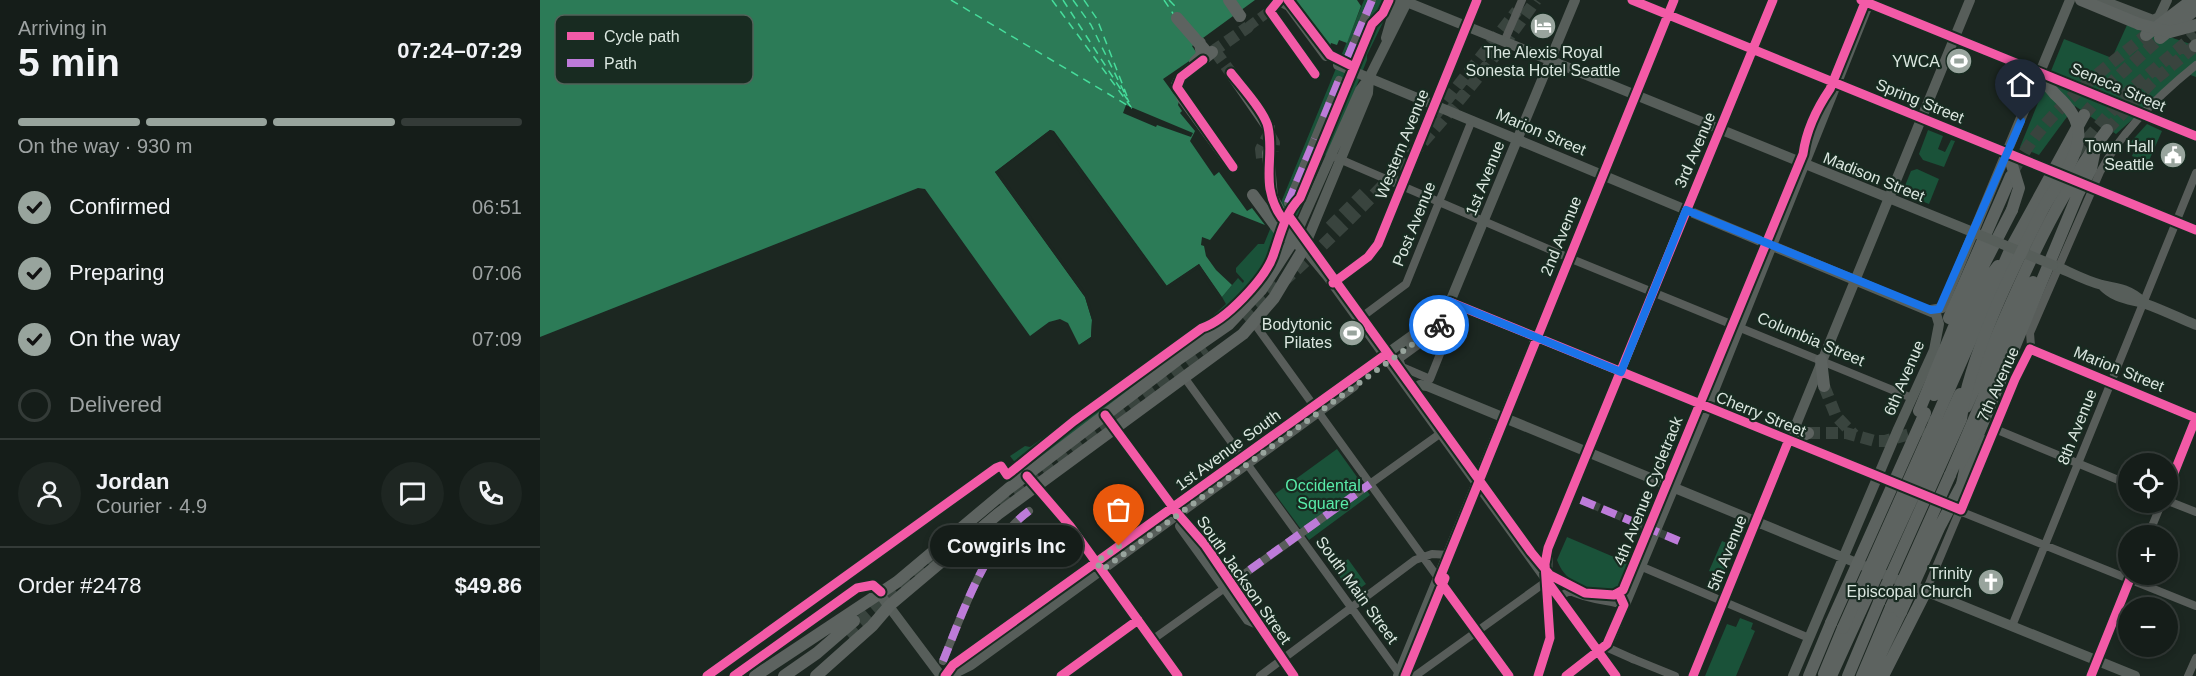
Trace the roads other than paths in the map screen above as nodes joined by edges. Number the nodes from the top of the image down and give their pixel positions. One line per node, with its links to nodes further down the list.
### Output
1 (1229, 0): 20 (highway)
2 (1372, 0): 31 (street)
3 (1404, 0): 23 (main road, Madison Street); 37 (main road)
4 (1477, 0): 23 (main road, Western Avenue)
5 (1522, 0): 27 (street)
6 (1575, 0): 32 (main road, 1st Avenue)
7 (1632, 0): 19 (street, Spring Street)
8 (1674, 0): 19 (main road, 2nd Avenue)
9 (1773, 0): 29 (main road, 3rd Avenue)
10 (1970, 0): 25 (main road, 5th Avenue)
11 (2070, 0): 35 (main road)
12 (2081, 0): 22 (highway, bridge)
13 (2101, 0): 14 (main road)
14 (2167, 0)
15 (2192, 0): 24 (highway)
16 (1867, 1): 25 (street, Seneca Street); 39 (main road)
17 (1278, 3): 30 (main road)
18 (2196, 9): 26 (highway)
19 (1668, 15): 29 (street, Spring Street); 41 (main road, 2nd Avenue)
20 (1240, 16)
21 (1177, 18): 28 (highway)
22 (2196, 25)
23 (1466, 26): 27 (main road, Madison Street); 42 (main road, Western Avenue)
24 (2146, 35)
25 (1955, 37): 35 (street, Seneca Street); 45 (main road, 5th Avenue)
26 (2160, 38)
27 (1504, 42): 32 (main road, Madison Street)
28 (1200, 43): 40 (highway); 40 (highway)
29 (1752, 49): 39 (street, Spring Street); 48 (main road, 3rd Avenue)
30 (1326, 56)
31 (1348, 57)
32 (1550, 60): 41 (main road, Madison Street); 51 (main road, 1st Avenue)
33 (1338, 65): 37 (main road, Marion Street)
34 (2196, 65): 43 (street, 7th Avenue)
35 (2040, 71): 43 (street, Seneca Street); 54 (main road); 108 (highway, bridge)
36 (1231, 73): 47 (highway)
37 (1369, 78): 42 (main road, Marion Street); 55 (main road)
38 (1339, 80): 67 (street)
39 (1837, 83): 45 (street, Spring Street); 56 (main road)
40 (1179, 93): 57 (highway)
41 (1635, 96): 48 (main road, Madison Street); 59 (main road, 2nd Avenue)
42 (1434, 105): 46 (main road, Marion Street); 61 (main road, Western Avenue)
43 (2145, 114): 50 (street, Seneca Street); 62 (street, 7th Avenue)
44 (2084, 115): 104 (highway)
45 (1921, 118): 54 (street, Spring Street); 64 (main road, 5th Avenue)
46 (1472, 120): 51 (main road, Marion Street); 65 (street, Post Avenue)
47 (1269, 128)
48 (1720, 129): 56 (main road, Madison Street); 68 (main road, 3rd Avenue)
49 (2107, 130): 52 (highway)
50 (2196, 136)
51 (1518, 138): 59 (main road, Marion Street); 69 (main road, 1st Avenue)
52 (2096, 144): 66 (highway); 116 (highway)
53 (1268, 154): 73 (highway)
54 (2012, 157): 62 (street, Spring Street, bridge); 72 (main road); 104 (highway, bridge)
55 (1336, 158): 61 (street, Columbia Street); 73 (main road); 75 (main road)
56 (1804, 165): 64 (main road, Madison Street); 74 (main road)
57 (1233, 167)
58 (2196, 173): 70 (street, 8th Avenue)
59 (1603, 175): 68 (main road, Marion Street); 76 (main road, 2nd Avenue)
60 (2011, 176): 92 (highway)
61 (1402, 186): 65 (street, Columbia Street); 79 (main road, Western Avenue)
62 (2090, 187): 70 (street, Spring Street); 77 (street, 7th Avenue)
63 (1253, 195): 73 (highway)
64 (1888, 199): 72 (main road, Madison Street); 78 (main road, 5th Avenue)
65 (1438, 202): 69 (street, Columbia Street); 84 (street, Post Avenue)
66 (2060, 202): 108 (highway, bridge); 155 (highway, bridge)
67 (1288, 203)
68 (1686, 210): 74 (main road, Marion Street); 80 (main road, 3rd Avenue)
69 (1483, 221): 76 (street, Columbia Street); 81 (main road, 1st Avenue)
70 (2176, 222): 71 (street, Spring Street); 82 (street, 8th Avenue)
71 (2196, 230)
72 (1976, 234): 77 (main road, Madison Street, bridge); 83 (main road)
73 (1294, 239): 75 (highway); 105 (highway)
74 (1770, 245): 78 (main road, Marion Street); 87 (main road)
75 (1304, 248): 79 (main road); 86 (highway)
76 (1569, 258): 80 (street, Columbia Street); 90 (main road, 2nd Avenue)
77 (2056, 266): 82 (main road, Madison Street); 89 (street, 7th Avenue)
78 (1855, 279): 83 (main road, Marion Street); 94 (main road, 5th Avenue)
79 (1333, 283): 84 (main road)
80 (1654, 291): 87 (street, Columbia Street); 95 (main road, 3rd Avenue)
81 (1450, 302): 90 (street, Cherry Street); 93 (main road, 1st Avenue)
82 (2144, 303): 88 (main road, Madison Street); 98 (street, 8th Avenue)
83 (1931, 310): 92 (main road, 6th Avenue)
84 (1359, 319): 93 (main road)
85 (1454, 319): 85 (street)
86 (1254, 323): 97 (highway); 103 (street)
87 (1739, 325): 94 (street, Columbia Street); 102 (main road)
88 (2196, 325)
89 (2030, 333): 91 (street, 7th Avenue); 155 (highway, bridge)
90 (1537, 336): 95 (street, Cherry Street); 106 (main road, 2nd Avenue)
91 (2030, 349): 98 (street, Marion Street); 110 (street, 7th Avenue)
92 (1935, 350): 101 (main road, 6th Avenue)
93 (1387, 358): 100 (main road); 103 (main road, 1st Avenue South)
94 (1821, 360): 99 (highway); 101 (street, Columbia Street); 113 (main road, 5th Avenue)
95 (1621, 372): 102 (street, Cherry Street); 114 (main road, 3rd Avenue)
96 (1968, 376): 150 (highway, bridge)
97 (1184, 377): 109 (highway); 115 (street, South Main Street)
98 (2111, 382): 107 (street, Marion Street); 118 (street, 8th Avenue)
99 (1824, 386)
100 (1411, 391): 106 (main road); 111 (main road)
101 (1912, 398): 120 (main road, 6th Avenue)
102 (1707, 408): 113 (street, Cherry Street); 125 (main road)
103 (1316, 409): 115 (main road, 1st Avenue South); 122 (street)
104 (1927, 414): 159 (highway, bridge); 188 (highway, bridge)
105 (1105, 415): 109 (street, South Jackson Street); 119 (highway)
106 (1504, 417): 114 (main road); 123 (main road, 2nd Avenue)
107 (2196, 418): 117 (street)
108 (1961, 419): 150 (highway, bridge)
109 (1114, 427): 124 (highway); 130 (street, South Jackson Street)
110 (1995, 429): 118 (street); 128 (street, 7th Avenue)
111 (1441, 433): 122 (street); 123 (main road)
112 (1808, 433): 113 (highway)
113 (1788, 442): 120 (street, Cherry Street); 132 (main road, 5th Avenue)
114 (1588, 452): 125 (main road); 142 (main road, 3rd Avenue)
115 (1245, 460): 130 (main road, 1st Avenue South); 133 (street, South Main Street)
116 (1967, 461): 126 (highway); 128 (highway)
117 (2178, 463)
118 (2078, 464): 121 (street); 134 (street, 8th Avenue)
119 (1027, 476): 124 (street); 147 (highway)
120 (1877, 478): 126 (street, Cherry Street); 137 (main road, 6th Avenue)
121 (2118, 480)
122 (1370, 484): 133 (street); 136 (street)
123 (1477, 484): 135 (main road, 2nd Avenue); 142 (main road)
124 (1037, 487): 138 (street); 151 (highway)
125 (1674, 487): 132 (main road); 139 (main road)
126 (1925, 497): 128 (street, Cherry Street)
127 (2178, 505): 131 (street)
128 (1961, 510): 134 (street, Cherry Street); 146 (street, 7th Avenue)
129 (1029, 511): 168 (street)
130 (1175, 511): 138 (main road, 1st Avenue South); 143 (main road, South Jackson Street)
131 (2196, 512)
132 (1756, 522): 137 (main road); 149 (main road, 5th Avenue)
133 (1299, 535): 143 (street); 154 (street, South Main Street)
134 (2046, 544): 140 (street, Cherry Street); 158 (street, 8th Avenue)
135 (1449, 555): 136 (street); 141 (main road, 2nd Avenue)
136 (1422, 556): 141 (street); 154 (street)
137 (1843, 558): 146 (main road); 161 (main road, 6th Avenue)
138 (1099, 566): 156 (street); 175 (main road, 1st Avenue South)
139 (1640, 566): 149 (street); 152 (main road)
140 (2118, 572)
141 (1438, 580): 160 (street); 169 (main road, 2nd Avenue)
142 (1546, 581): 148 (main road); 160 (street); 182 (street)
143 (1228, 585): 162 (street); 166 (main road, South Jackson Street)
144 (2128, 585): 167 (street)
145 (2149, 585): 153 (street, Cherry Street)
146 (1926, 591): 158 (main road); 195 (highway)
147 (881, 592): 151 (main road); 170 (main road); 171 (highway)
148 (1558, 597): 152 (street); 163 (main road, bridge)
149 (1724, 600): 161 (street); 186 (main road, 5th Avenue)
150 (1873, 600): 159 (highway); 192 (highway)
151 (890, 605): 174 (highway); 175 (main road)
152 (1624, 605): 163 (main road)
153 (2196, 606)
154 (1352, 608): 166 (street); 169 (street, South Main Street)
155 (1896, 610): 193 (highway); 194 (highway)
156 (1138, 620): 162 (street); 176 (street)
157 (854, 621): 164 (highway)
158 (2012, 626): 167 (main road)
159 (1848, 629): 189 (highway); 190 (highway); 191 (highway)
160 (1476, 632): 180 (street); 181 (street)
161 (1809, 638): 187 (main road, 6th Avenue)
162 (1152, 640): 177 (street)
163 (1598, 651): 183 (main road); 184 (main road, bridge); 185 (street, bridge)
164 (817, 653): 172 (highway); 173 (highway)
165 (2196, 658): 198 (street)
166 (1282, 660): 178 (street); 179 (main road, South Jackson Street)
167 (2097, 660): 196 (street); 197 (main road)
168 (943, 661)
169 (1399, 675)
170 (734, 676)
171 (755, 676)
172 (784, 676)
173 (792, 676)
174 (816, 676)
175 (945, 676)
176 (1061, 676)
177 (1178, 676)
178 (1260, 676)
179 (1294, 676)
180 (1415, 676)
181 (1509, 676)
182 (1538, 676)
183 (1566, 676)
184 (1616, 676)
185 (1675, 676)
186 (1693, 676)
187 (1793, 676)
188 (1809, 676)
189 (1824, 676)
190 (1832, 676)
191 (1841, 676)
192 (1848, 676)
193 (1862, 676)
194 (1870, 676)
195 (1883, 676)
196 (2091, 676)
197 (2135, 676)
198 (2188, 676)

